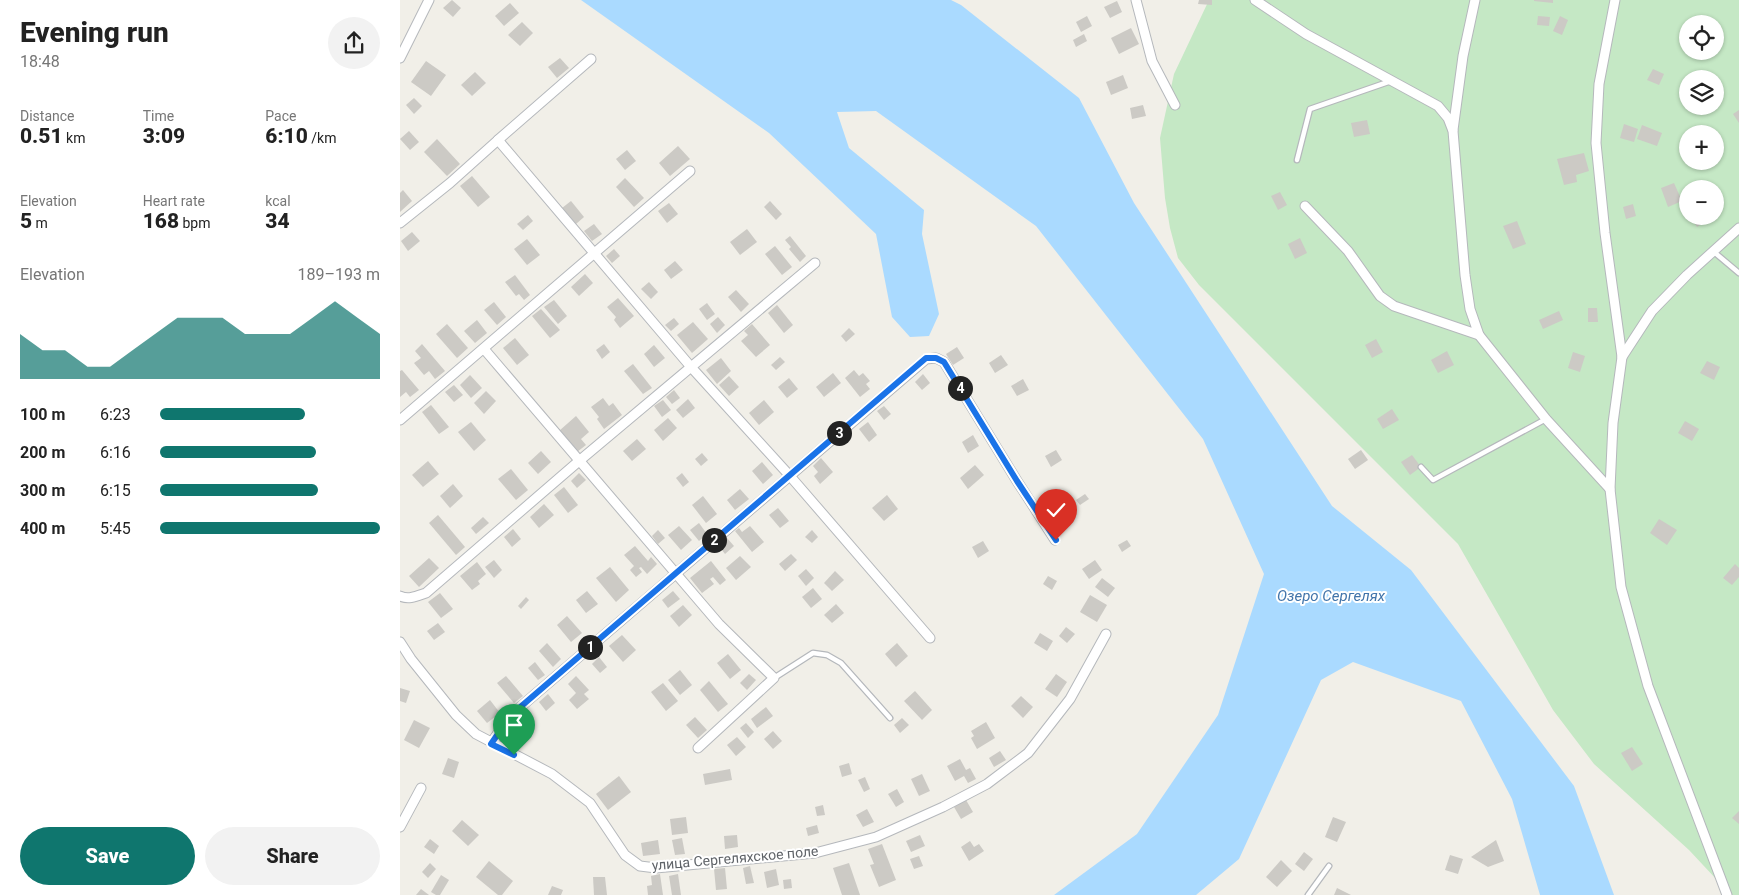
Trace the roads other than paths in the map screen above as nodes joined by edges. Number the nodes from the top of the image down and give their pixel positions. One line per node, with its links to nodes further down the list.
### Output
1 (429, 0): 6 (street)
2 (1136, 0): 9 (street)
3 (1256, 0): 8 (street)
4 (1475, 0): 10 (street)
5 (1615, 0): 23 (street)
6 (400, 58)
7 (591, 59): 11 (street)
8 (1391, 81): 10 (street); 12 (lane)
9 (1175, 105)
10 (1453, 131): 21 (street)
11 (498, 140): 15 (street); 18 (street)
12 (1297, 160)
13 (690, 171): 18 (street)
14 (1305, 206): 21 (street)
15 (400, 223)
16 (1739, 228): 17 (street)
17 (1714, 252): 20 (lane); 23 (street)
18 (595, 253): 22 (street); 24 (street)
19 (815, 263): 24 (street)
20 (1739, 273)
21 (1479, 336): 25 (street)
22 (484, 349): 26 (street); 27 (street)
23 (1622, 357): 30 (street)
24 (691, 367): 27 (street); 29 (street)
25 (1546, 419): 28 (lane); 30 (street)
26 (400, 420)
27 (579, 461): 32 (street); 33 (street)
28 (1420, 468)
29 (790, 476): 31 (street); 32 (street); 35 (street)
30 (1610, 488): 45 (street)
31 (1056, 540)
32 (676, 573): 37 (street); 39 (street)
33 (400, 596)
34 (1106, 634): 39 (street, улица Сергеляхское поле)
35 (930, 638)
36 (400, 642): 39 (street, улица Сергеляхское поле)
37 (774, 678): 38 (lane); 40 (street)
38 (890, 718)
39 (491, 744)
40 (698, 748)
41 (421, 788): 42 (street)
42 (400, 827)
43 (1328, 866): 44 (lane)
44 (1308, 895)
45 (1727, 895)

